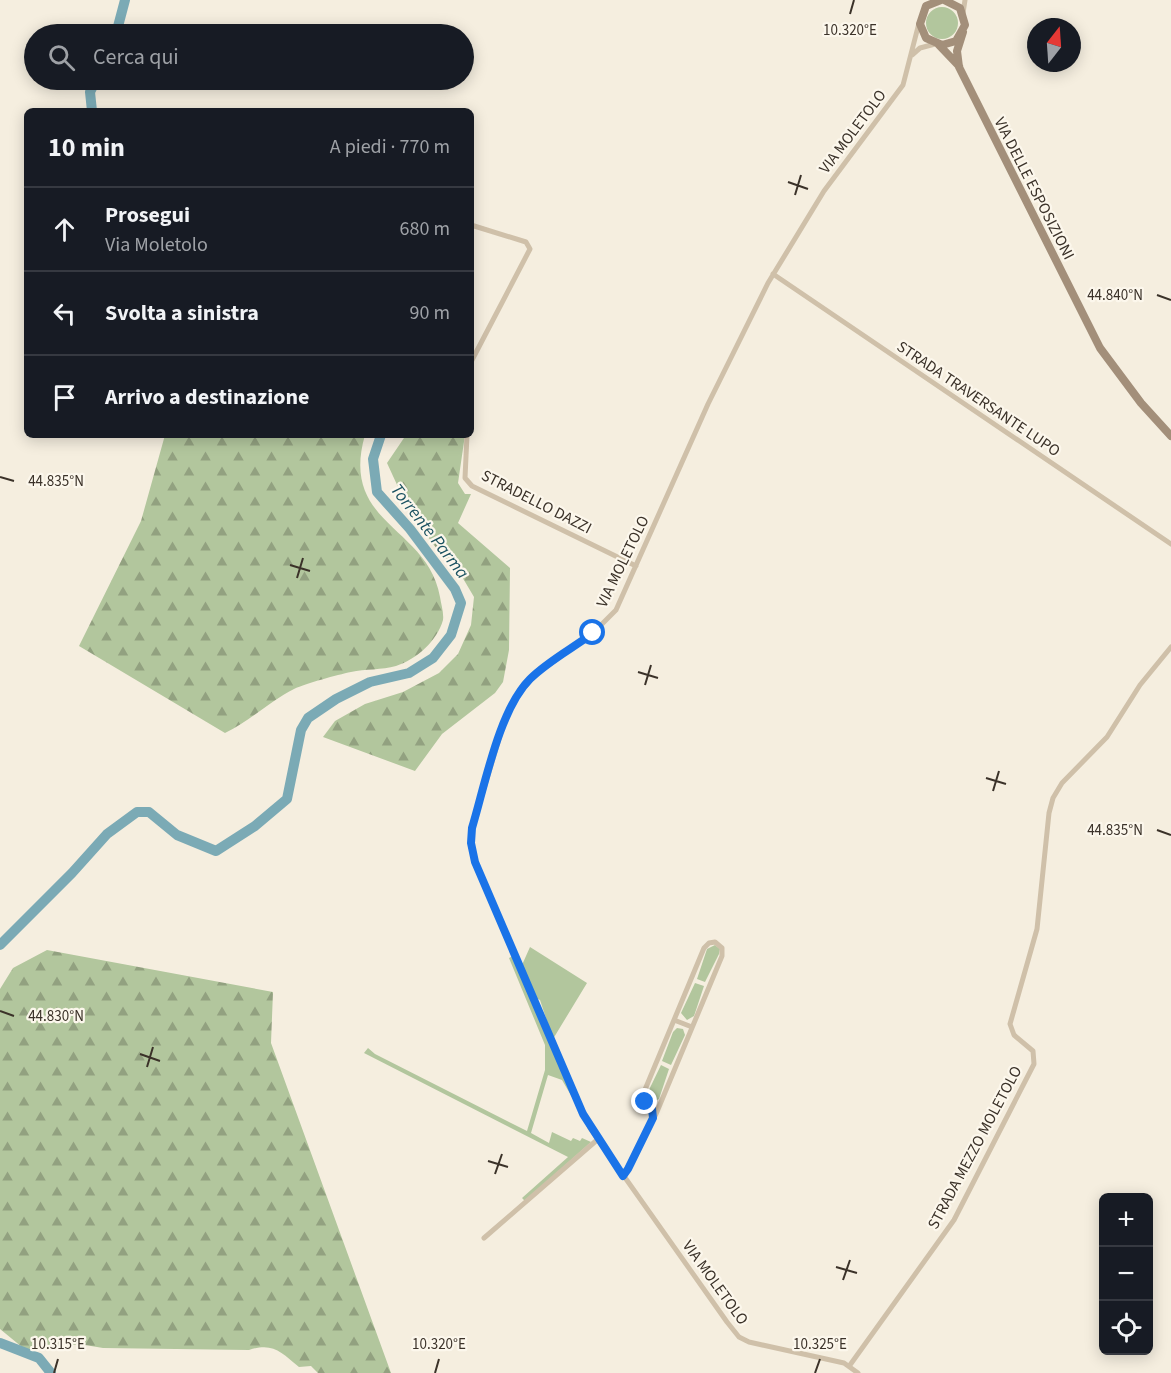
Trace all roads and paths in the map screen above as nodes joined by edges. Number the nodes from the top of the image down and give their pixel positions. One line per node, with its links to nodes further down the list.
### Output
1 (926, 0): 5 (street, VIA MOLETOLO)
2 (948, 0): 4 (street); 5 (street)
3 (965, 0): 4 (street)
4 (964, 15): 6 (street)
5 (921, 16): 7 (street); 8 (street, VIA MOLETOLO)
6 (963, 32): 7 (street); 9 (street)
7 (936, 46): 8 (street); 9 (street, VIA DELLE ESPOSIZIONI)
8 (912, 55): 11 (street, VIA MOLETOLO)
9 (959, 67): 13 (street, VIA DELLE ESPOSIZIONI)
10 (474, 226): 12 (street)
11 (772, 274): 15 (street, STRADA TRAVERSANTE LUPO); 16 (street, VIA MOLETOLO)
12 (474, 356)
13 (1171, 436)
14 (467, 438): 16 (street, STRADELLO DAZZI)
15 (1171, 544)
16 (636, 566): 23 (street, VIA MOLETOLO)
17 (1171, 647): 26 (street, STRADA MEZZO MOLETOLO)
18 (674, 1020): 19 (street); 19 (street); 21 (street)
19 (692, 1027): 20 (street)
20 (662, 1099): 21 (street); 22 (street)
21 (648, 1104): 22 (street)
22 (653, 1118): 24 (street)
23 (597, 1140): 24 (street, VIA MOLETOLO); 25 (street)
24 (623, 1176): 26 (street, VIA MOLETOLO)
25 (484, 1238)
26 (850, 1365): 27 (street)
27 (858, 1373)

